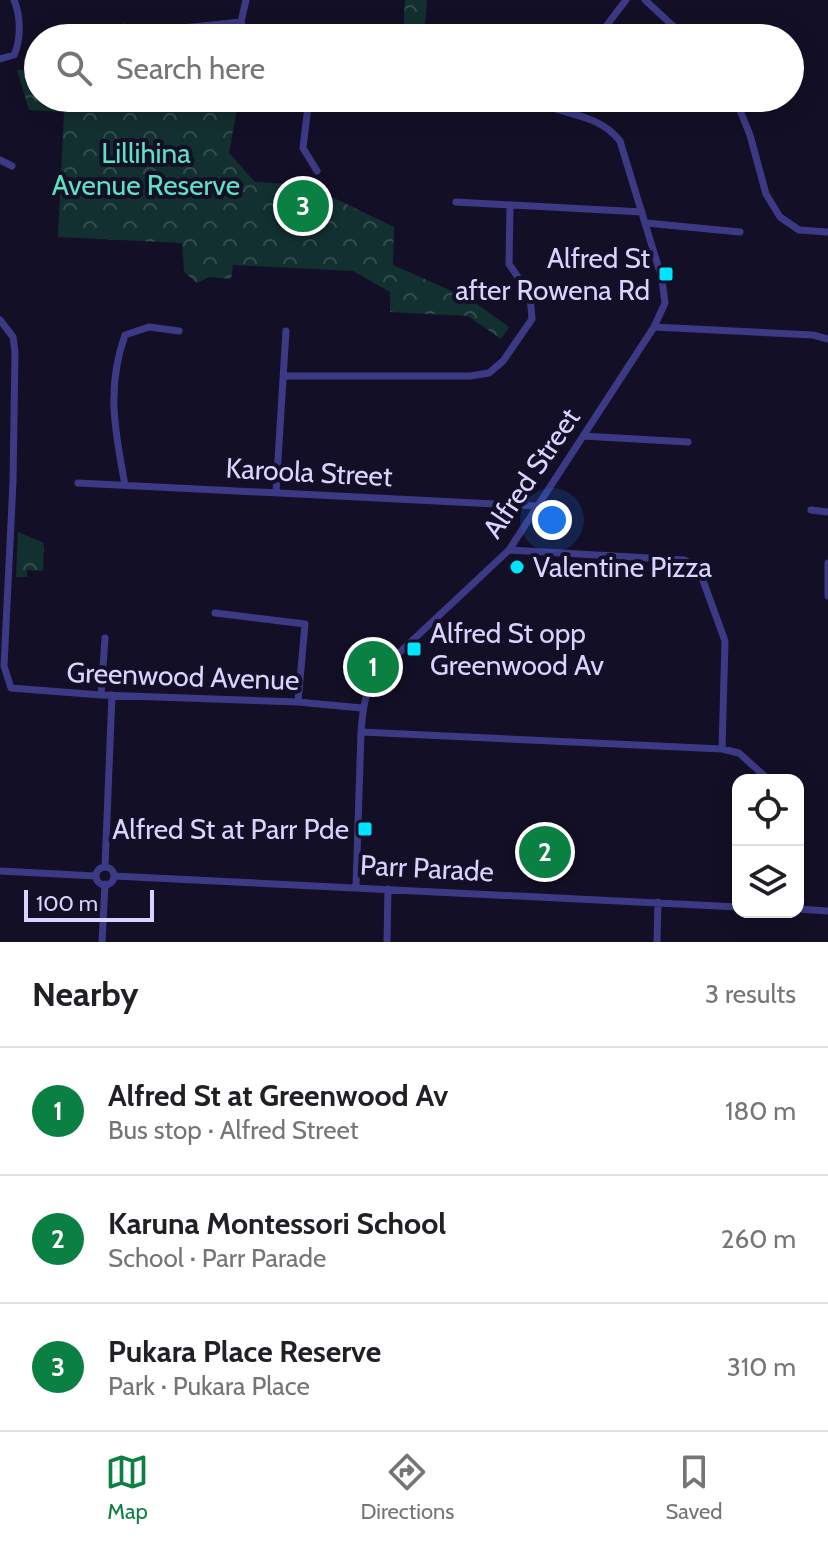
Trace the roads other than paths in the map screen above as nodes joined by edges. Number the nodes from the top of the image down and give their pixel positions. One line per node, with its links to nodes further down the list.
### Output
1 (14, 0): 9 (street)
2 (246, 0): 5 (street)
3 (626, 0): 7 (street)
4 (645, 0): 8 (street)
5 (241, 22): 6 (street)
6 (221, 24)
7 (608, 24)
8 (671, 24)
9 (0, 59)
10 (307, 112): 15 (street)
11 (575, 112): 18 (street, Alfred Street)
12 (741, 112): 21 (street)
13 (0, 160): 14 (street)
14 (12, 166)
15 (317, 171)
16 (456, 202): 17 (street)
17 (510, 206): 18 (street); 27 (street)
18 (642, 212): 19 (street, Alfred Street)
19 (646, 223): 20 (street); 23 (street, Alfred Street)
20 (740, 232)
21 (828, 232)
22 (0, 320): 41 (street, Greenwood Avenue)
23 (654, 327): 26 (street); 28 (street, Alfred Street)
24 (179, 331): 31 (street)
25 (286, 331): 27 (street)
26 (828, 339)
27 (284, 376): 32 (street)
28 (583, 436): 29 (street); 33 (street, Alfred Street)
29 (688, 442)
30 (78, 483): 31 (street, Karoola Street)
31 (125, 485): 32 (street, Karoola Street)
32 (276, 492): 33 (street, Karoola Street)
33 (537, 506): 36 (street, Alfred Street)
34 (811, 510): 35 (street)
35 (828, 512)
36 (509, 550): 44 (street, Alfred Street); 46 (street)
37 (828, 563): 38 (street)
38 (828, 596)
39 (215, 613): 43 (street)
40 (105, 638): 41 (street)
41 (101, 695): 42 (street, Greenwood Avenue)
42 (112, 695): 43 (street, Greenwood Avenue); 48 (street)
43 (298, 702): 44 (street, Greenwood Avenue)
44 (362, 708): 45 (street, Alfred Street)
45 (361, 732): 46 (street); 53 (street, Alfred Street)
46 (722, 749): 47 (street)
47 (762, 774)
48 (105, 867): 50 (street); 51 (street)
49 (0, 871): 50 (street)
50 (96, 876): 52 (street)
51 (114, 876): 52 (street); 53 (street, Parr Parade)
52 (105, 884): 59 (street)
53 (356, 886): 54 (street, Parr Parade)
54 (388, 889): 55 (street, Parr Parade); 60 (street)
55 (658, 902): 56 (street, Parr Parade); 61 (street)
56 (732, 907)
57 (804, 909): 58 (street)
58 (828, 911)
59 (102, 942)
60 (387, 942)
61 (657, 942)

